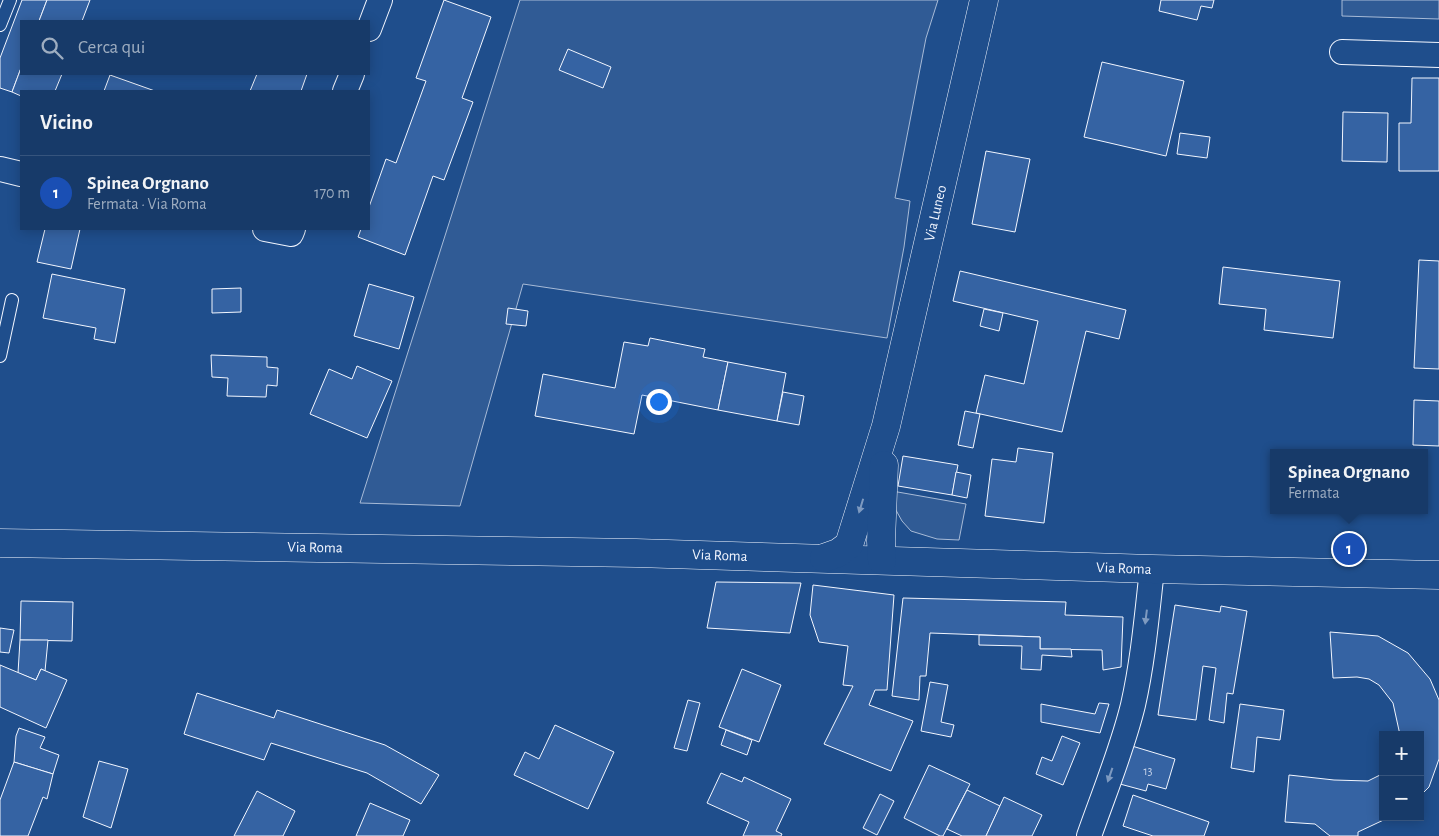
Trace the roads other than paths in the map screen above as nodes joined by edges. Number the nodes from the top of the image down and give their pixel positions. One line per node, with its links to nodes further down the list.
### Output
1 (10, 0): 4 (lane)
2 (380, 0): 5 (street)
3 (984, 0): 16 (street, Via Luneo)
4 (0, 25)
5 (370, 26)
6 (1342, 52): 7 (street)
7 (1439, 55)
8 (352, 75): 9 (street)
9 (345, 90)
10 (0, 169): 11 (street)
11 (20, 174)
12 (275, 230): 13 (street)
13 (292, 232)
14 (12, 300): 15 (lane)
15 (0, 356)
16 (886, 426): 18 (street, Via Luneo, one-way to 18); 19 (street, Via Luneo)
17 (0, 543): 18 (street, Via Roma)
18 (824, 558): 19 (street, Via Roma)
19 (882, 560): 20 (street, Via Roma)
20 (1152, 569): 21 (street, Via Roma); 22 (street, one-way to 22)
21 (1439, 575)
22 (1089, 836)

